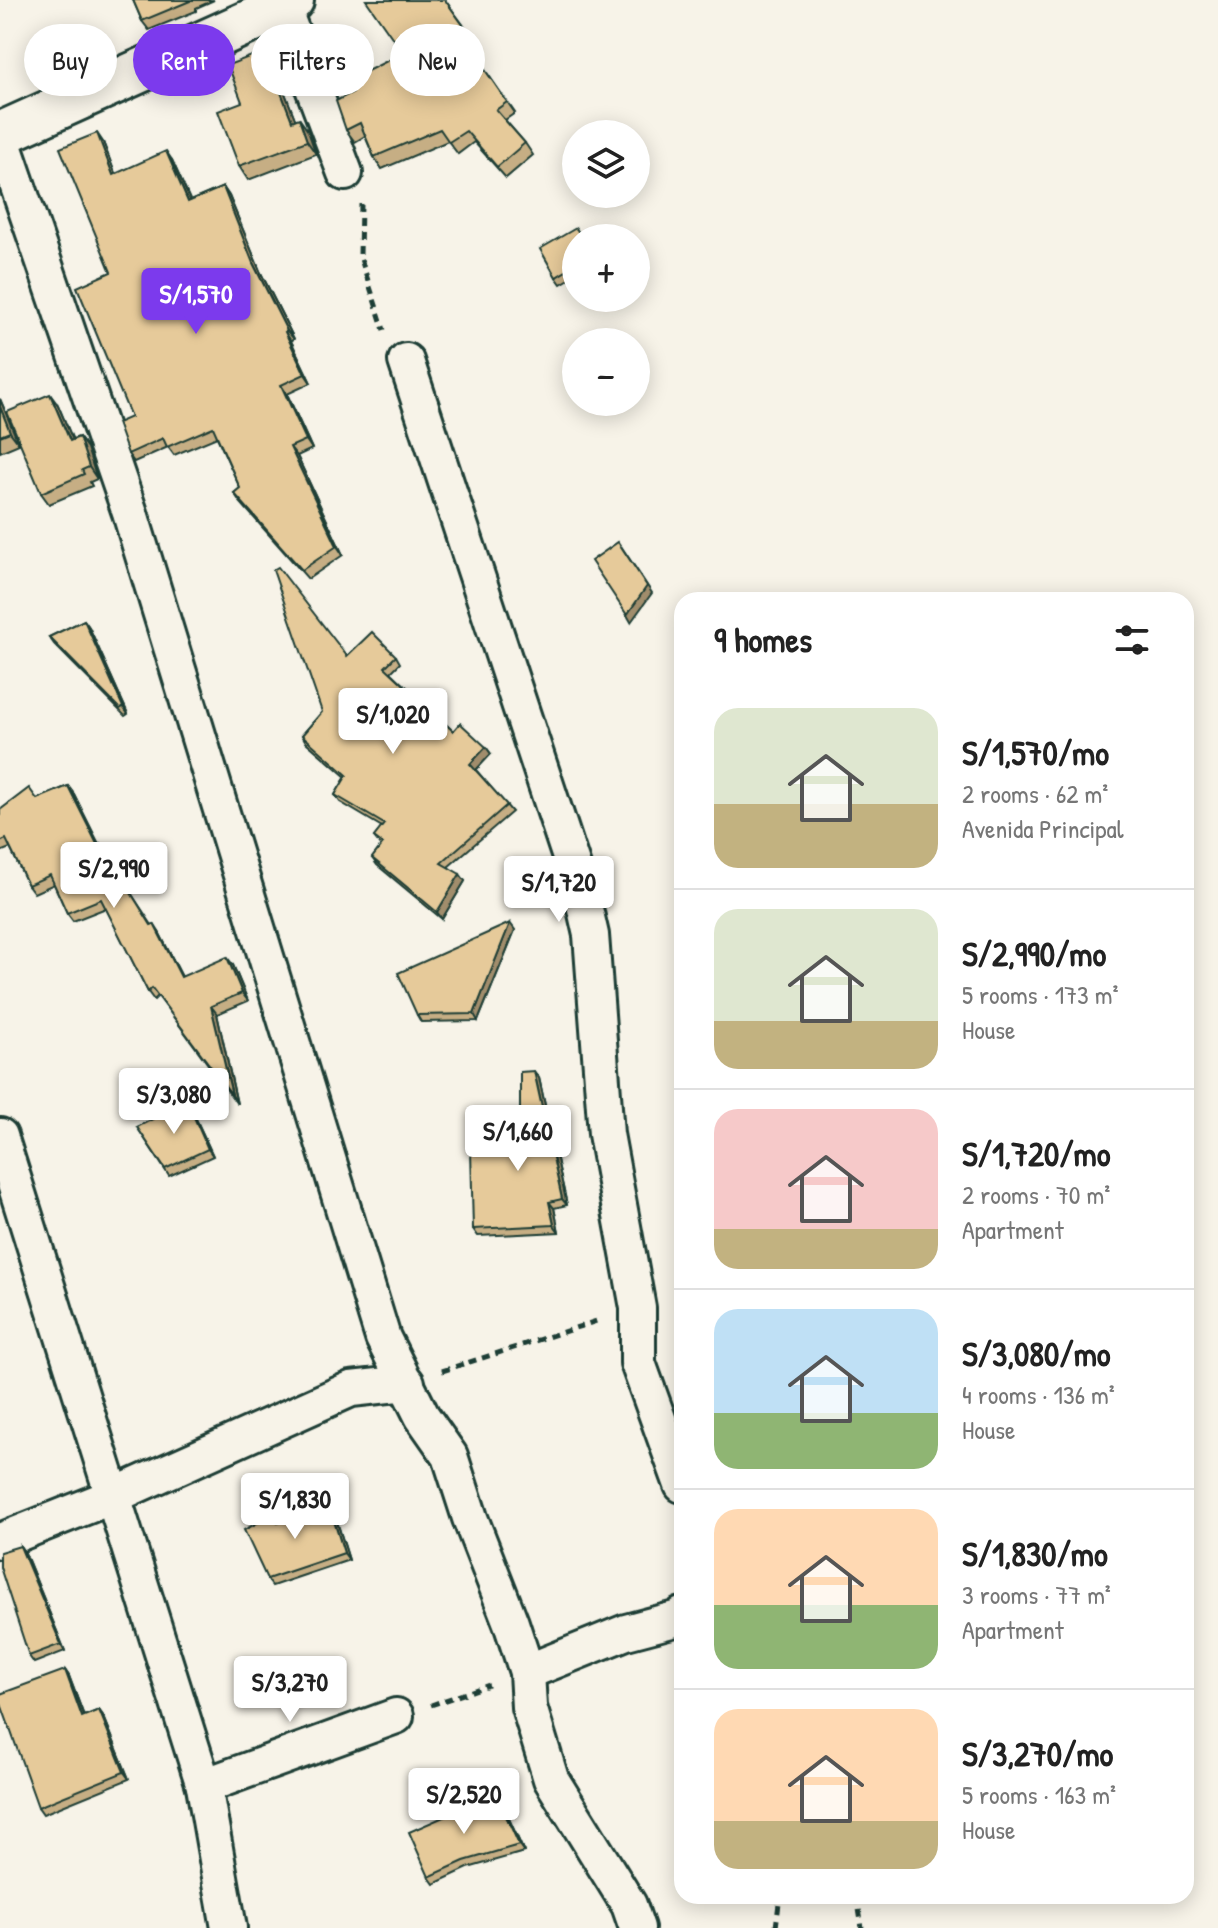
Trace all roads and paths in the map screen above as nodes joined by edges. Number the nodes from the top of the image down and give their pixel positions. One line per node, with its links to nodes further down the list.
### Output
1 (285, 2): 2 (street); 3 (street)
2 (0, 134): 7 (street)
3 (345, 173): 4 (path)
4 (406, 361): 6 (street)
5 (0, 1136): 9 (street)
6 (638, 1308): 7 (path); 8 (street)
7 (407, 1383): 9 (street); 12 (street)
8 (674, 1463)
9 (113, 1496): 10 (street); 14 (street)
10 (0, 1541)
11 (674, 1619): 12 (street)
12 (527, 1672): 13 (path); 19 (street)
13 (396, 1716): 14 (street)
14 (204, 1786): 18 (street)
15 (779, 1904): 17 (path)
16 (858, 1904): 20 (path)
17 (776, 1927)
18 (229, 1928)
19 (637, 1928)
20 (862, 1928)

